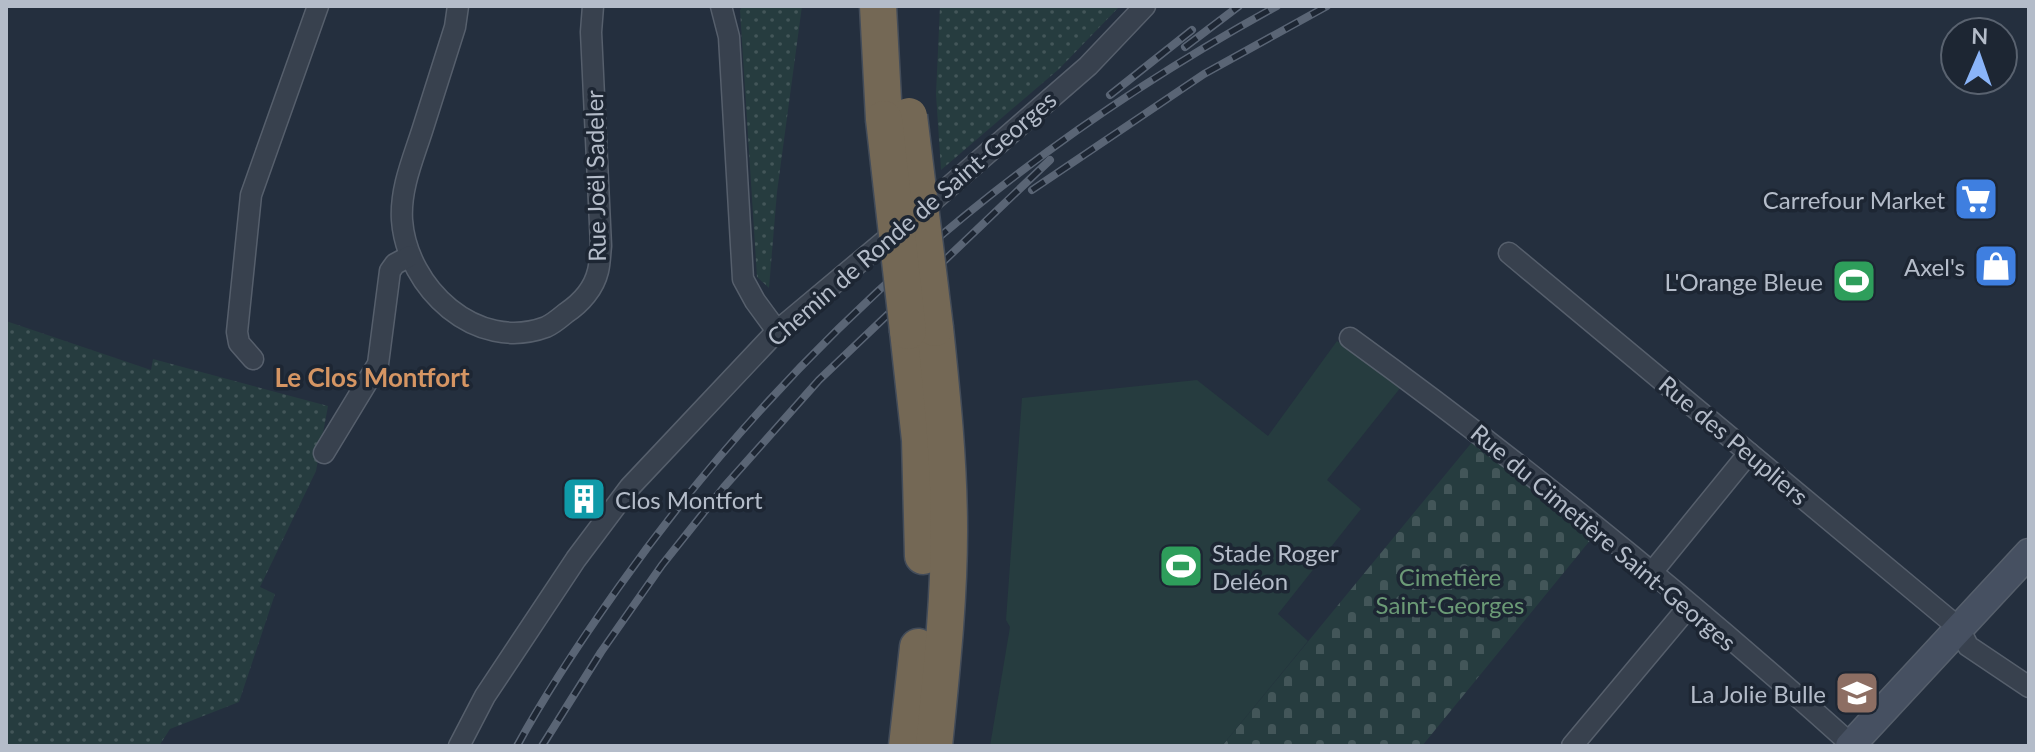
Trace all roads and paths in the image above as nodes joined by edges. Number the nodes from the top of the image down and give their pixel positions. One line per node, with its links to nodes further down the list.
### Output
1 (318, 6): 14 (street)
2 (458, 6): 10 (street, Rue Joël Sadeler)
3 (593, 6): 10 (street, Rue Joël Sadeler)
4 (721, 6): 12 (street)
5 (878, 6): 8 (highway)
6 (904, 6): 8 (highway)
7 (1145, 6): 12 (street, Chemin de Ronde de Saint-Georges)
8 (896, 118): 11 (highway, bridge)
9 (1509, 253): 16 (street, Rue des Peupliers)
10 (410, 256): 15 (street)
11 (921, 329): 24 (highway); 25 (highway)
12 (777, 331): 23 (street, Chemin de Ronde de Saint-Georges)
13 (1350, 338): 18 (street, Rue du Cimetière Saint-Georges)
14 (253, 359)
15 (324, 453)
16 (1749, 453): 18 (street); 20 (street, Rue des Peupliers)
17 (2029, 553): 20 (main road)
18 (1653, 571): 19 (street, Rue du Cimetière Saint-Georges)
19 (1690, 605): 22 (street, Rue du Cimetière Saint-Georges); 26 (street)
20 (1959, 628): 21 (street, Rue des Peupliers); 22 (main road)
21 (2029, 687)
22 (1852, 745)
23 (459, 746)
24 (907, 746)
25 (934, 746)
26 (1572, 746)

